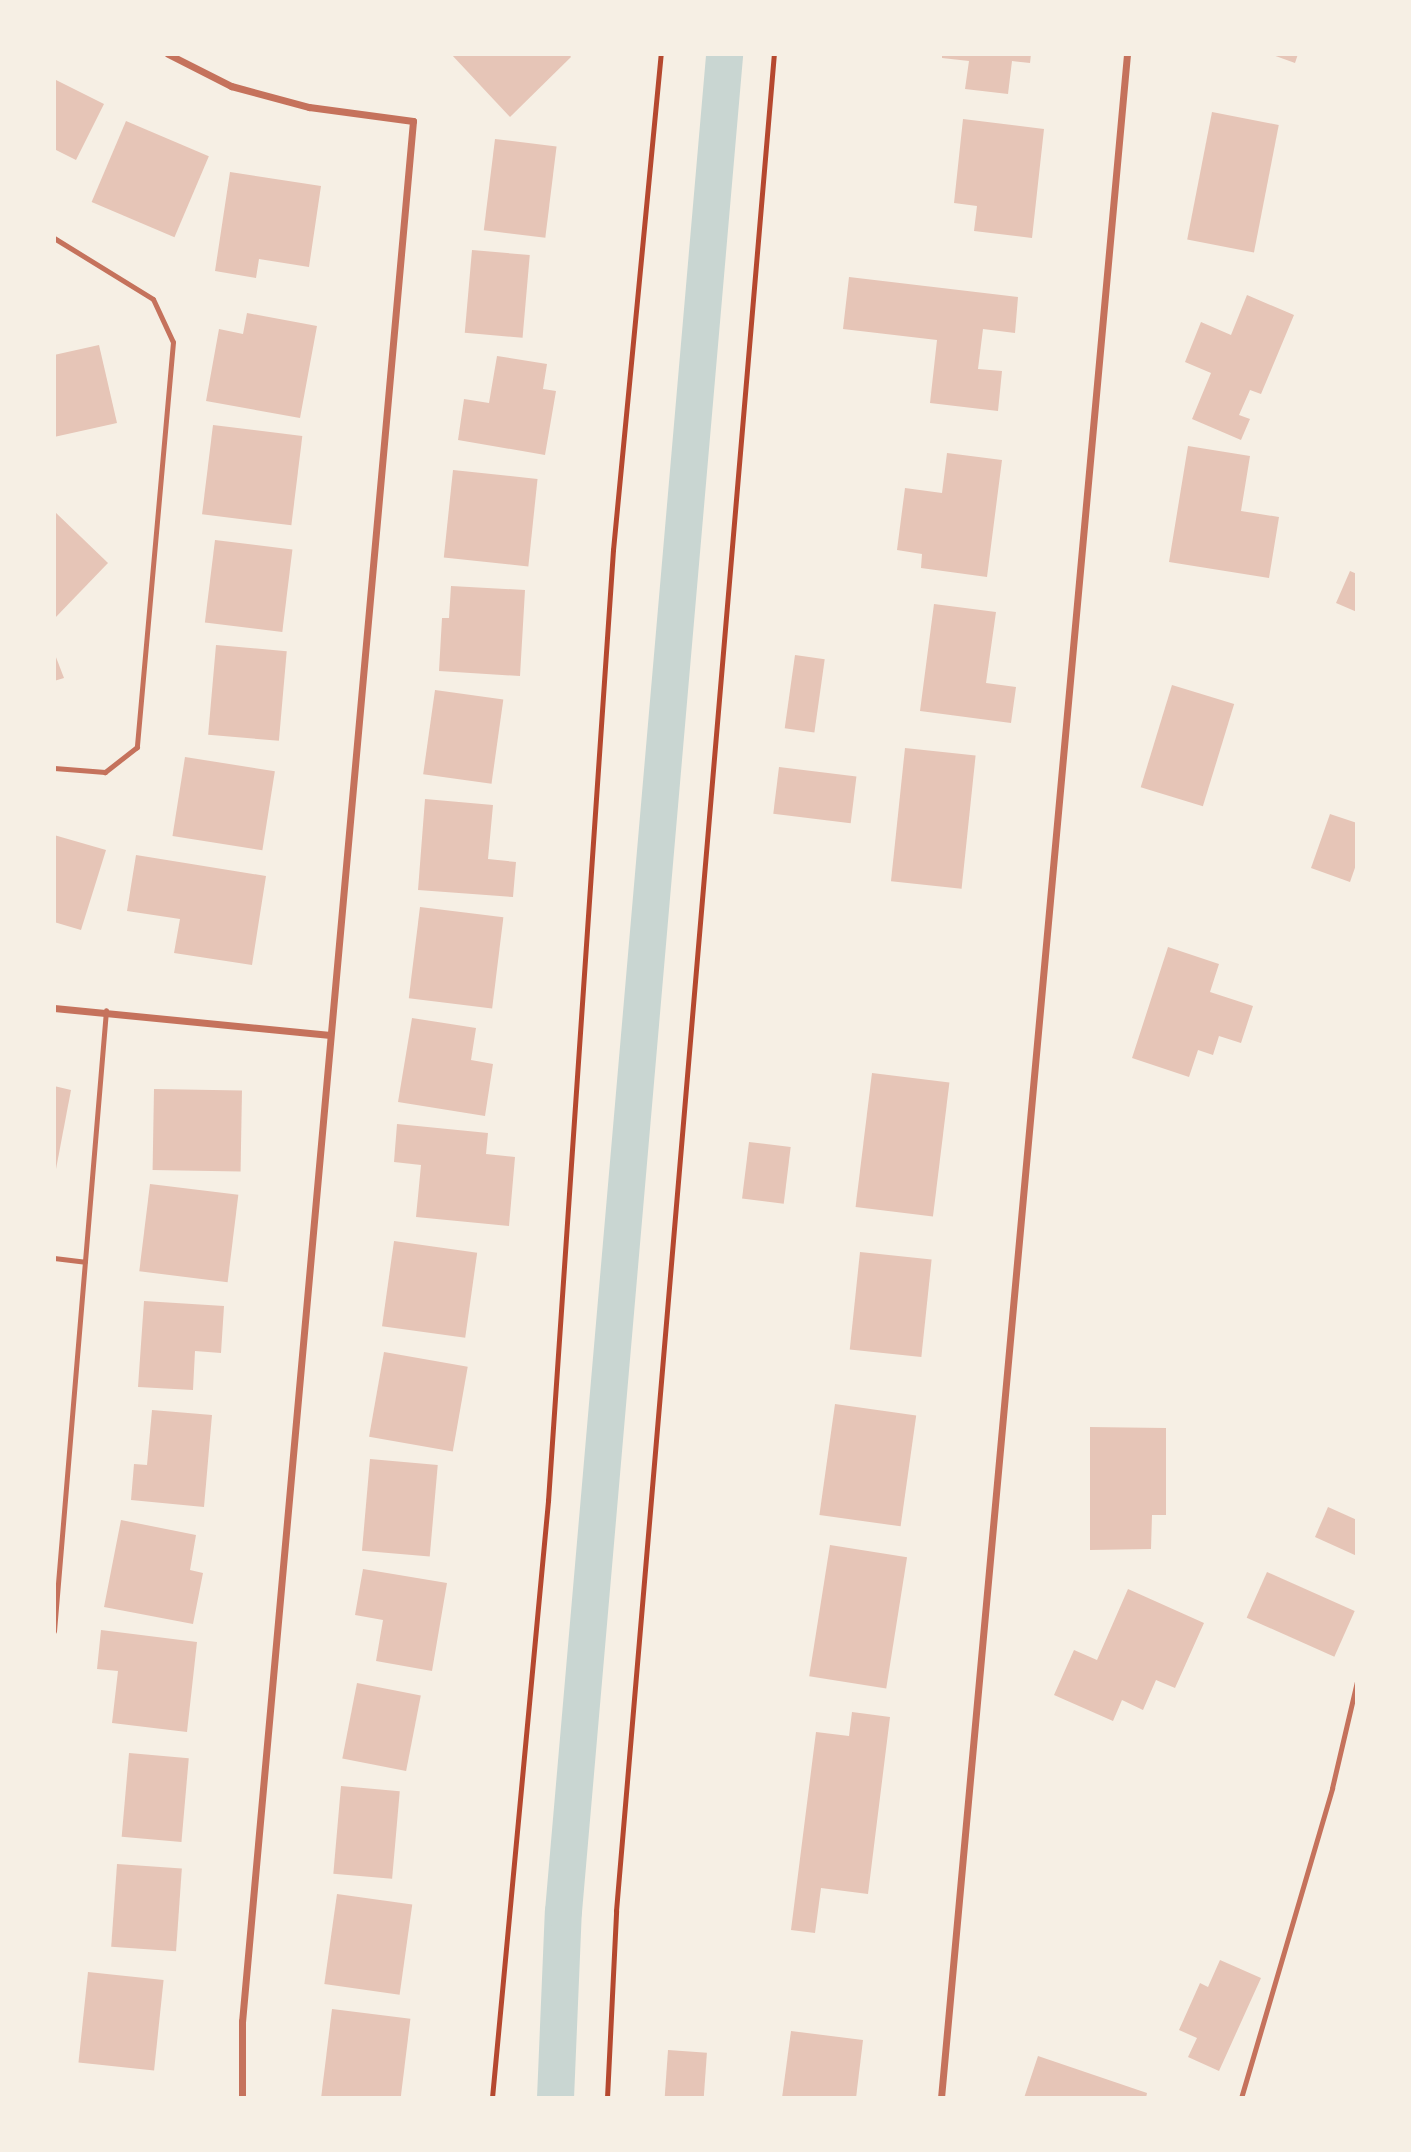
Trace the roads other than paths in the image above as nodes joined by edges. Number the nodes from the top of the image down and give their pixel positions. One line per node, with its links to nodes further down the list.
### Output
1 (168, 54): 7 (street)
2 (1127, 54): 13 (street)
3 (54, 239): 4 (lane)
4 (54, 768)
5 (54, 1008): 6 (street)
6 (106, 1010): 7 (street); 9 (lane)
7 (328, 1035): 12 (street)
8 (54, 1258): 9 (lane)
9 (85, 1262): 10 (lane)
10 (54, 1631)
11 (1357, 1681): 14 (lane)
12 (243, 2098)
13 (941, 2098)
14 (1241, 2098)

